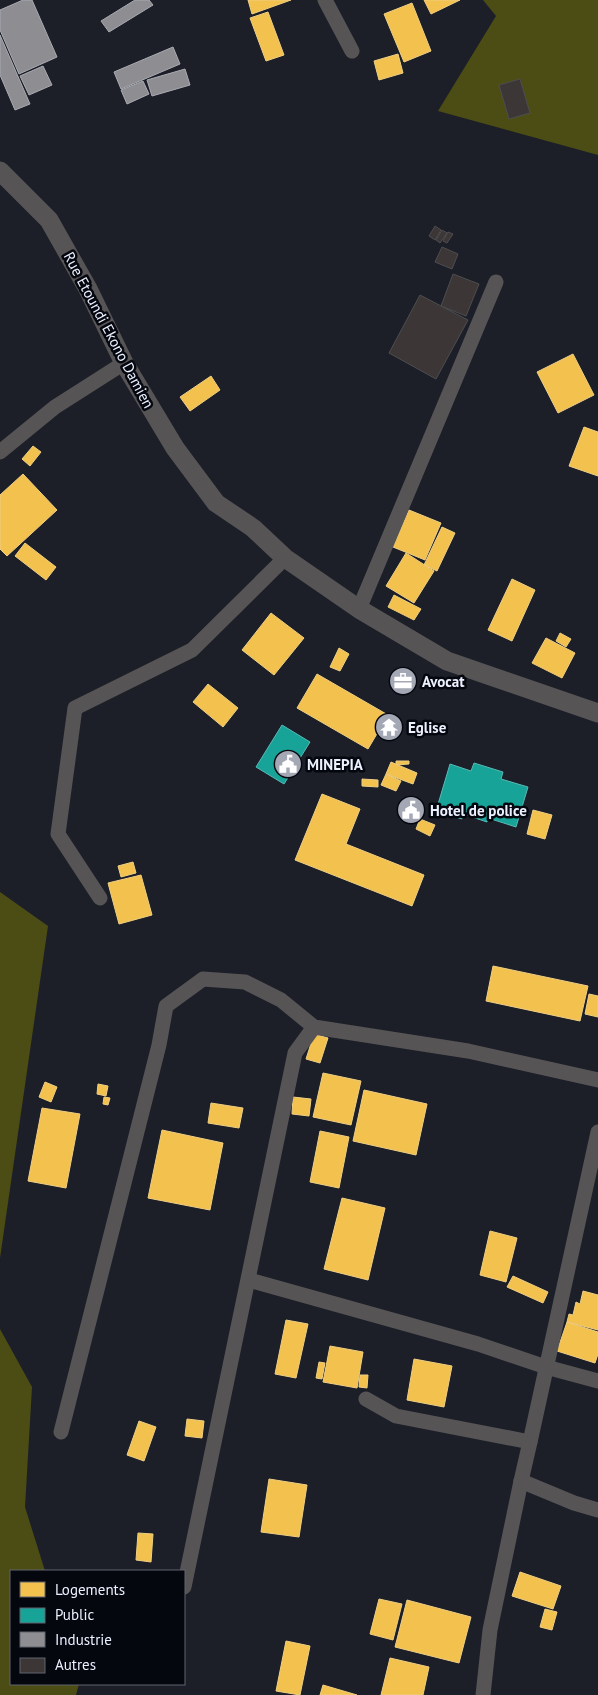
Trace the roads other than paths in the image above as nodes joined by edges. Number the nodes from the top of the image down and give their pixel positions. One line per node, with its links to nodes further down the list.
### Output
1 (325, 0): 2 (street)
2 (352, 51)
3 (0, 170): 5 (street, Rue Etoundi Ekono Damien)
4 (496, 282): 8 (street)
5 (124, 363): 6 (street); 7 (street, Rue Etoundi Ekono Damien)
6 (0, 452)
7 (285, 558): 8 (street, Rue Etoundi Ekono Damien); 10 (street)
8 (359, 609): 9 (street, Rue Etoundi Ekono Damien)
9 (598, 713)
10 (100, 898)
11 (314, 1027): 12 (street); 14 (street); 18 (street)
12 (598, 1080)
13 (598, 1132): 15 (street)
14 (249, 1280): 15 (street); 22 (street)
15 (546, 1367): 16 (street); 19 (street)
16 (598, 1381)
17 (366, 1399): 19 (street)
18 (61, 1432)
19 (530, 1442): 20 (street)
20 (520, 1481): 21 (street); 23 (street)
21 (598, 1510)
22 (185, 1582)
23 (484, 1695)

